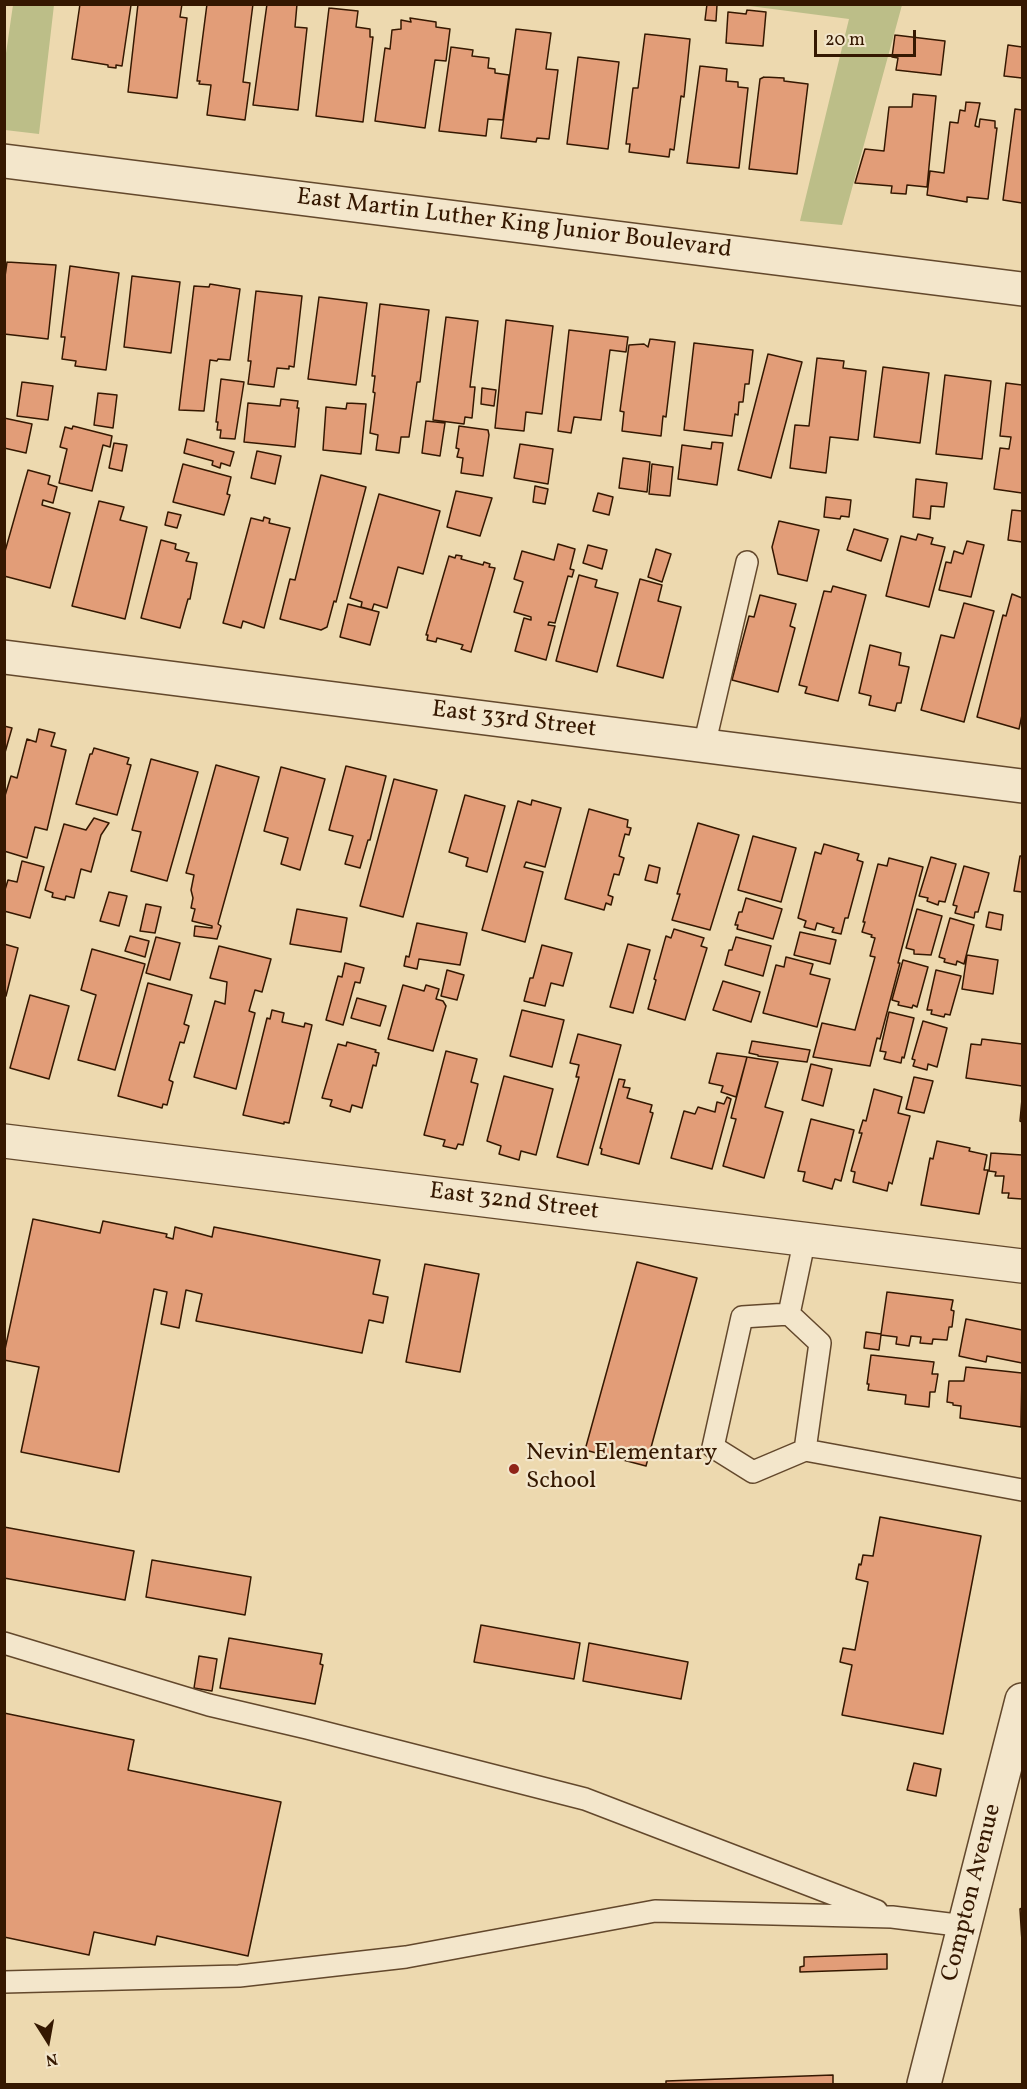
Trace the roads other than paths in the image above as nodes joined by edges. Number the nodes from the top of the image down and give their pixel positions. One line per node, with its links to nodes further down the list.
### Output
1 (4, 161): 2 (street, East Martin Luther King Junior Boulevard)
2 (1023, 289)
3 (747, 562): 5 (lane)
4 (4, 657): 5 (street, East 33rd Street)
5 (704, 746): 6 (street, East 33rd Street)
6 (1023, 786)
7 (4, 1141): 8 (street, East 32nd Street)
8 (805, 1238): 9 (street, East 32nd Street); 10 (lane)
9 (1023, 1266)
10 (789, 1314): 11 (lane); 11 (lane)
11 (805, 1450): 12 (lane)
12 (1023, 1490)
13 (4, 1643): 15 (lane)
14 (1023, 1701): 16 (street, Compton Avenue)
15 (892, 1917): 16 (lane); 17 (lane)
16 (965, 1926): 18 (street, Compton Avenue)
17 (4, 1982)
18 (924, 2085)

